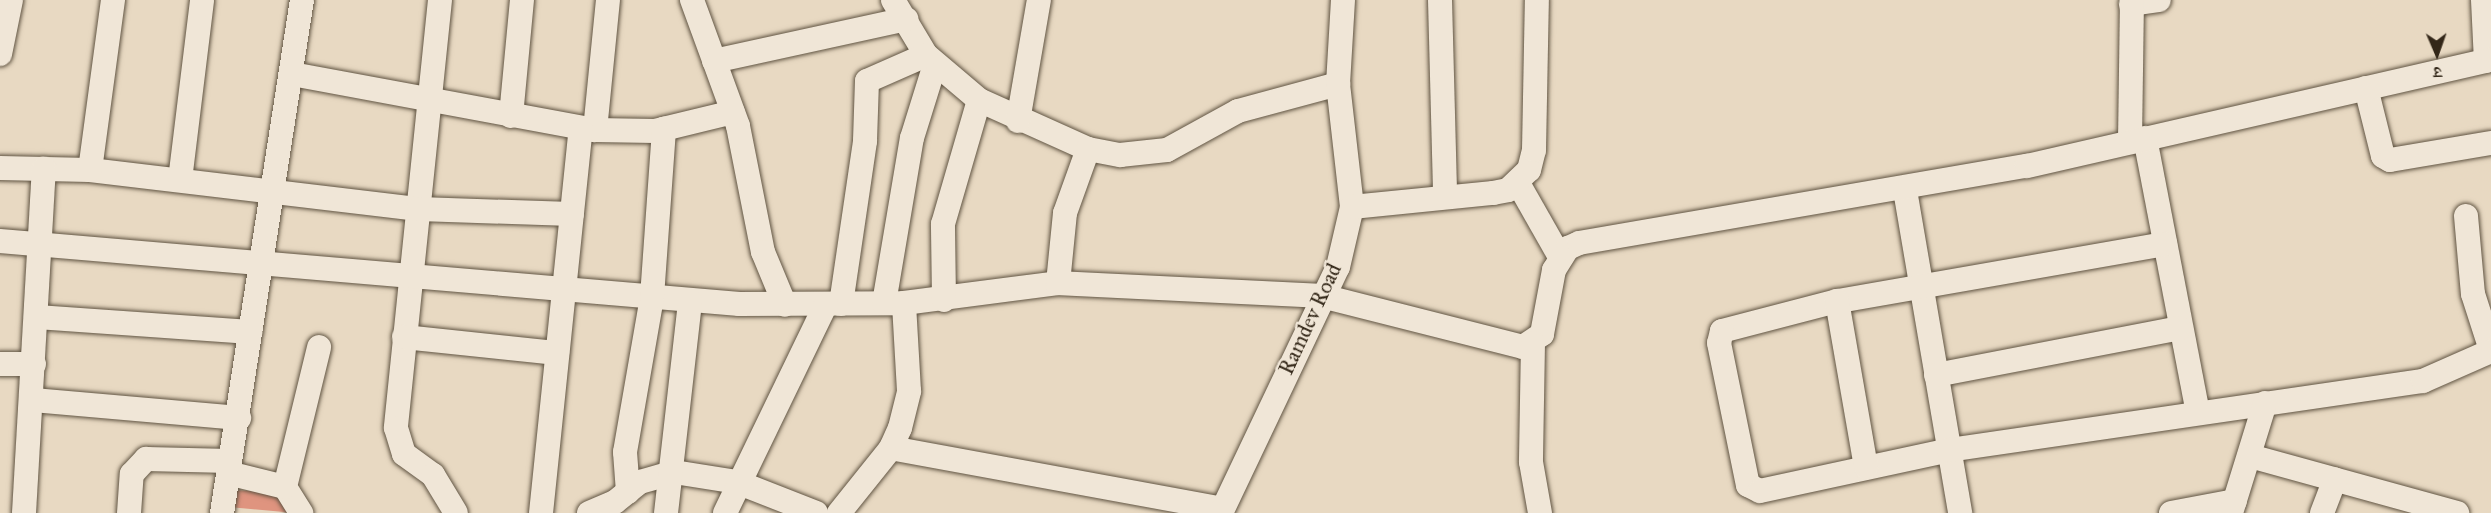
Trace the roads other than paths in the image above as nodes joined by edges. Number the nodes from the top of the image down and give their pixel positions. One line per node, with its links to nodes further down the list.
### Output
1 (11, 0): 17 (street)
2 (113, 0): 36 (street)
3 (202, 0): 37 (street)
4 (302, 0): 21 (street)
5 (440, 0): 24 (street)
6 (522, 0): 27 (street)
7 (608, 0): 30 (street)
8 (692, 0): 19 (street)
9 (1039, 0): 28 (street)
10 (1342, 0): 22 (street, Ramdev Road)
11 (1440, 0): 41 (street)
12 (1537, 0): 38 (street)
13 (2159, 0): 15 (street)
14 (2482, 0): 20 (street)
15 (2132, 2): 31 (street)
16 (900, 10): 18 (street); 19 (street)
17 (0, 54)
18 (930, 59): 25 (street); 60 (street); 61 (street)
19 (714, 61): 26 (street)
20 (2488, 61): 23 (street)
21 (292, 74): 24 (street); 39 (street)
22 (1338, 84): 33 (street); 42 (street, Ramdev Road)
23 (2366, 88): 31 (street); 32 (street)
24 (428, 100): 27 (street); 43 (street)
25 (979, 100): 28 (street); 57 (street)
26 (733, 112): 29 (street); 62 (street)
27 (511, 116): 30 (street)
28 (1018, 121): 33 (street)
29 (664, 128): 30 (street); 56 (street)
30 (588, 129): 44 (street)
31 (2138, 140): 40 (street); 48 (street)
32 (2491, 143)
33 (1088, 149): 52 (street)
34 (0, 168): 35 (street)
35 (44, 169): 36 (street); 47 (street)
36 (90, 170): 37 (street)
37 (180, 180): 39 (street)
38 (1518, 183): 41 (street); 49 (street)
39 (272, 188): 43 (street); 50 (street)
40 (1905, 190): 49 (street); 53 (street)
41 (1445, 195): 42 (street)
42 (1352, 207): 55 (street, Ramdev Road)
43 (419, 209): 44 (street); 51 (street)
44 (572, 214): 54 (street)
45 (2466, 216): 69 (street)
46 (0, 241): 47 (street)
47 (40, 244): 50 (street); 63 (street)
48 (2165, 244): 53 (street); 64 (street)
49 (1560, 257): 67 (street)
50 (262, 265): 51 (street); 65 (street)
51 (410, 277): 54 (street); 66 (street)
52 (1058, 283): 55 (street); 57 (street)
53 (1922, 285): 59 (street); 73 (street)
54 (564, 290): 56 (street); 70 (street)
55 (1322, 296): 67 (street); 88 (street, Ramdev Road)
56 (652, 297): 58 (street); 87 (street)
57 (944, 300): 60 (street)
58 (690, 301): 62 (street); 83 (street)
59 (1837, 301): 82 (street); 82 (street)
60 (894, 303): 61 (street); 78 (street)
61 (833, 304): 62 (street); 85 (street)
62 (785, 305)
63 (37, 317): 65 (street); 71 (street)
64 (2180, 328): 73 (street); 76 (street)
65 (250, 332): 77 (street)
66 (404, 338): 70 (street); 95 (street)
67 (1533, 343): 102 (street)
68 (319, 347): 86 (street)
69 (2491, 350): 75 (street)
70 (557, 353): 96 (street)
71 (34, 363): 72 (street); 74 (street)
72 (0, 364)
73 (1936, 375): 79 (street)
74 (33, 400): 77 (street); 91 (street)
75 (2265, 403): 76 (street); 80 (street)
76 (2198, 412): 79 (street)
77 (239, 418): 81 (street)
78 (891, 448): 88 (street); 101 (street)
79 (1949, 450): 82 (street); 103 (street)
80 (2250, 456): 84 (street); 90 (street)
81 (229, 467): 86 (street); 92 (street); 93 (street)
82 (1866, 468)
83 (674, 472): 85 (street); 87 (street); 98 (street)
84 (2335, 479): 89 (street); 105 (street)
85 (737, 482): 99 (street); 100 (street)
86 (285, 487): 94 (street)
87 (628, 492): 97 (street)
88 (1227, 506)
89 (2408, 506): 106 (street)
90 (2233, 507): 104 (street)
91 (24, 513)
92 (129, 513)
93 (222, 513)
94 (301, 513)
95 (456, 513)
96 (542, 513)
97 (589, 513)
98 (666, 513)
99 (724, 513)
100 (816, 513)
101 (839, 513)
102 (1540, 513)
103 (1959, 513)
104 (2171, 513)
105 (2322, 513)
106 (2457, 513)

